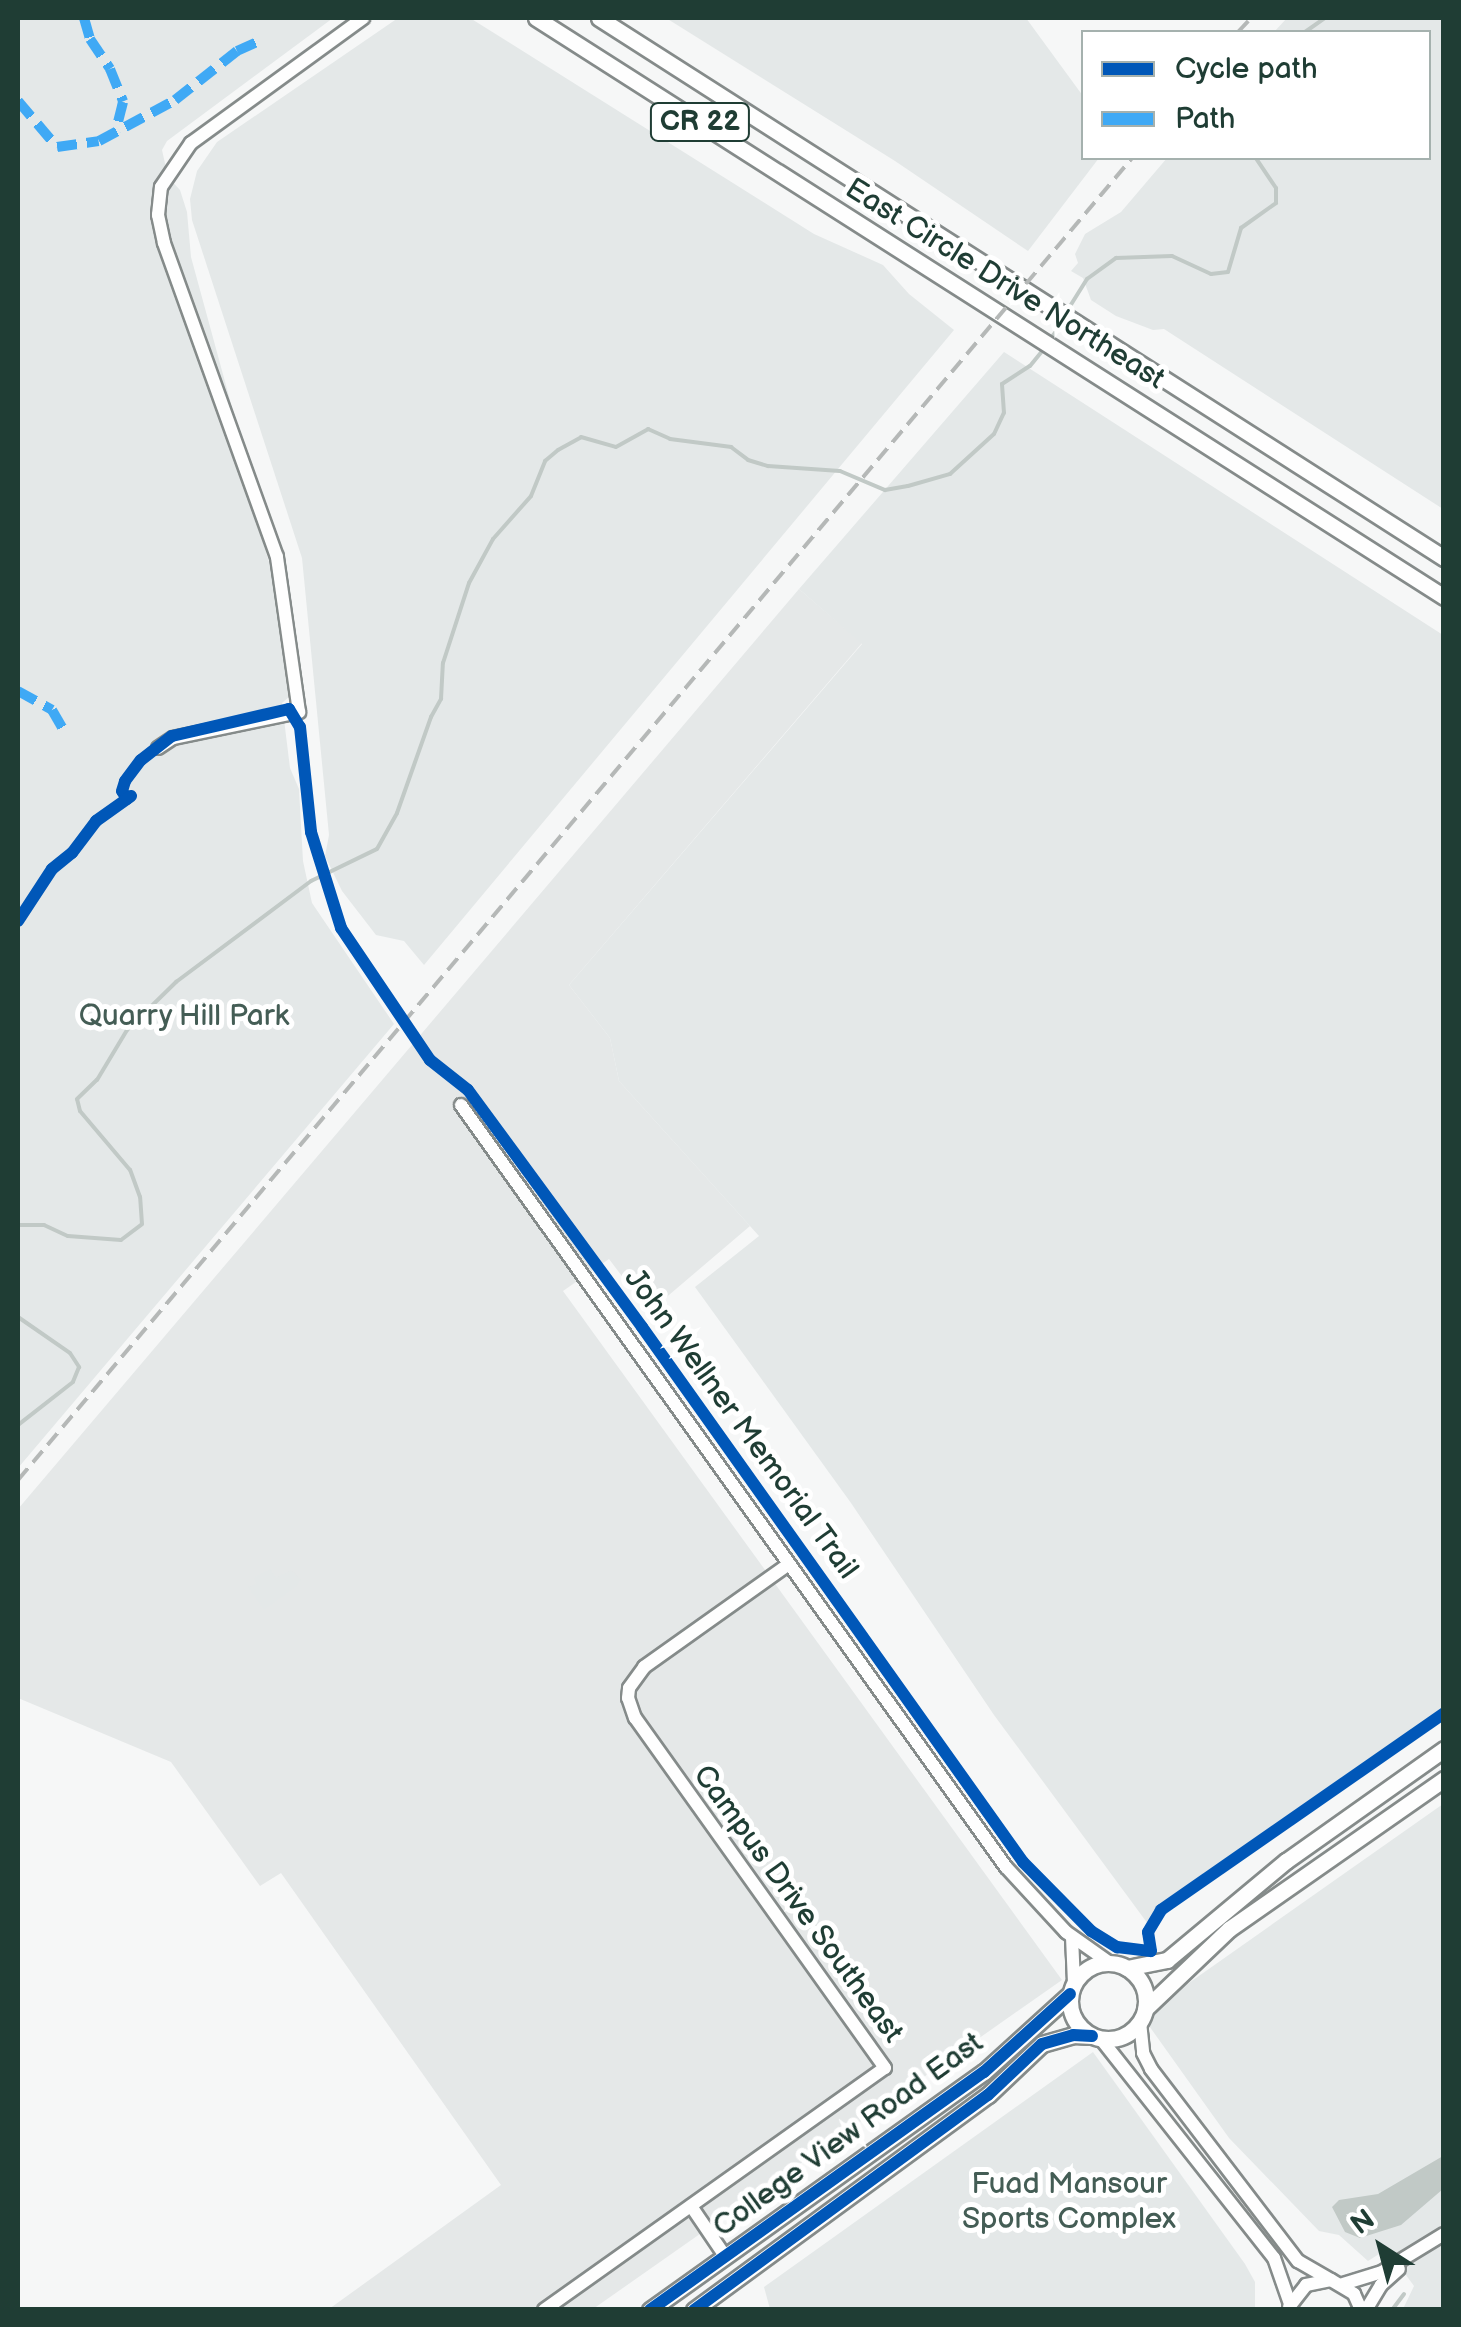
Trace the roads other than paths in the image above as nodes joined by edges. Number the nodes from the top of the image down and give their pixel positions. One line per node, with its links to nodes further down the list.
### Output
1 (363, 18): 6 (street)
2 (536, 18): 5 (main road, East Circle Drive Northeast / CR 22)
3 (599, 18): 4 (main road, East Circle Drive Northeast / CR 22)
4 (1444, 558)
5 (1444, 597)
6 (158, 748)
7 (461, 1105): 8 (street)
8 (790, 1564): 11 (street); 17 (street, Campus Drive Southeast)
9 (1444, 1749): 13 (main road)
10 (1444, 1779): 15 (main road)
11 (1072, 1937): 12 (street); 14 (street)
12 (1110, 1963): 13 (main road); 14 (main road)
13 (1128, 1968): 15 (main road)
14 (1072, 1988): 16 (main road); 20 (main road, College View Road East)
15 (1143, 2016): 16 (main road); 21 (street)
16 (1096, 2037): 22 (street); 25 (main road, College View Road East)
17 (691, 2206): 20 (street); 23 (street, Campus Drive Southeast)
18 (1444, 2234): 19 (street)
19 (1418, 2252): 21 (street); 26 (street)
20 (725, 2256): 24 (main road, College View Road East)
21 (1337, 2282): 22 (street); 26 (street)
22 (1289, 2307)
23 (544, 2310)
24 (650, 2310)
25 (694, 2310)
26 (1363, 2310)

